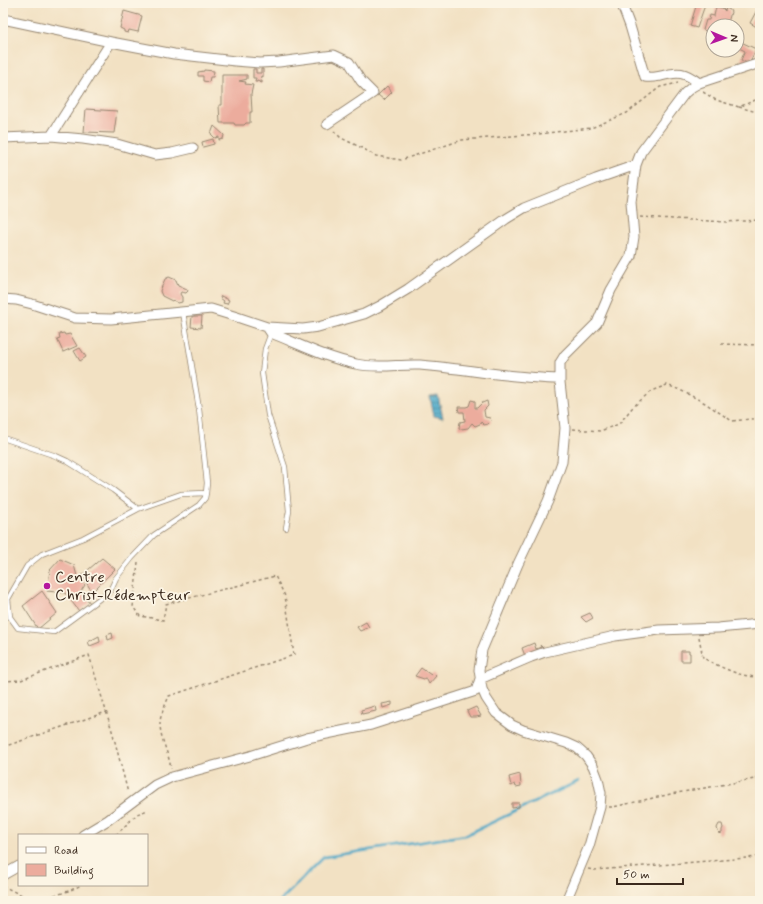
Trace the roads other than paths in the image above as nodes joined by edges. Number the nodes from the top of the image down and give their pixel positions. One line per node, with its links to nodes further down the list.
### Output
1 (622, 5): 5 (street)
2 (3, 19): 3 (street)
3 (111, 42): 6 (street); 7 (street)
4 (760, 63): 5 (street)
5 (697, 81): 10 (street)
6 (327, 124)
7 (51, 136): 8 (street); 9 (street)
8 (3, 138)
9 (193, 148)
10 (636, 165): 13 (street); 14 (street)
11 (3, 299): 12 (street)
12 (183, 312): 13 (street); 16 (lane)
13 (269, 330): 14 (street); 18 (lane)
14 (560, 379): 20 (street)
15 (3, 438): 17 (lane)
16 (206, 493): 17 (lane); 17 (lane)
17 (138, 508)
18 (286, 528)
19 (760, 624): 20 (street)
20 (480, 679): 21 (street); 24 (street)
21 (85, 834)
22 (18, 867): 23 (street)
23 (3, 875)
24 (566, 901)

